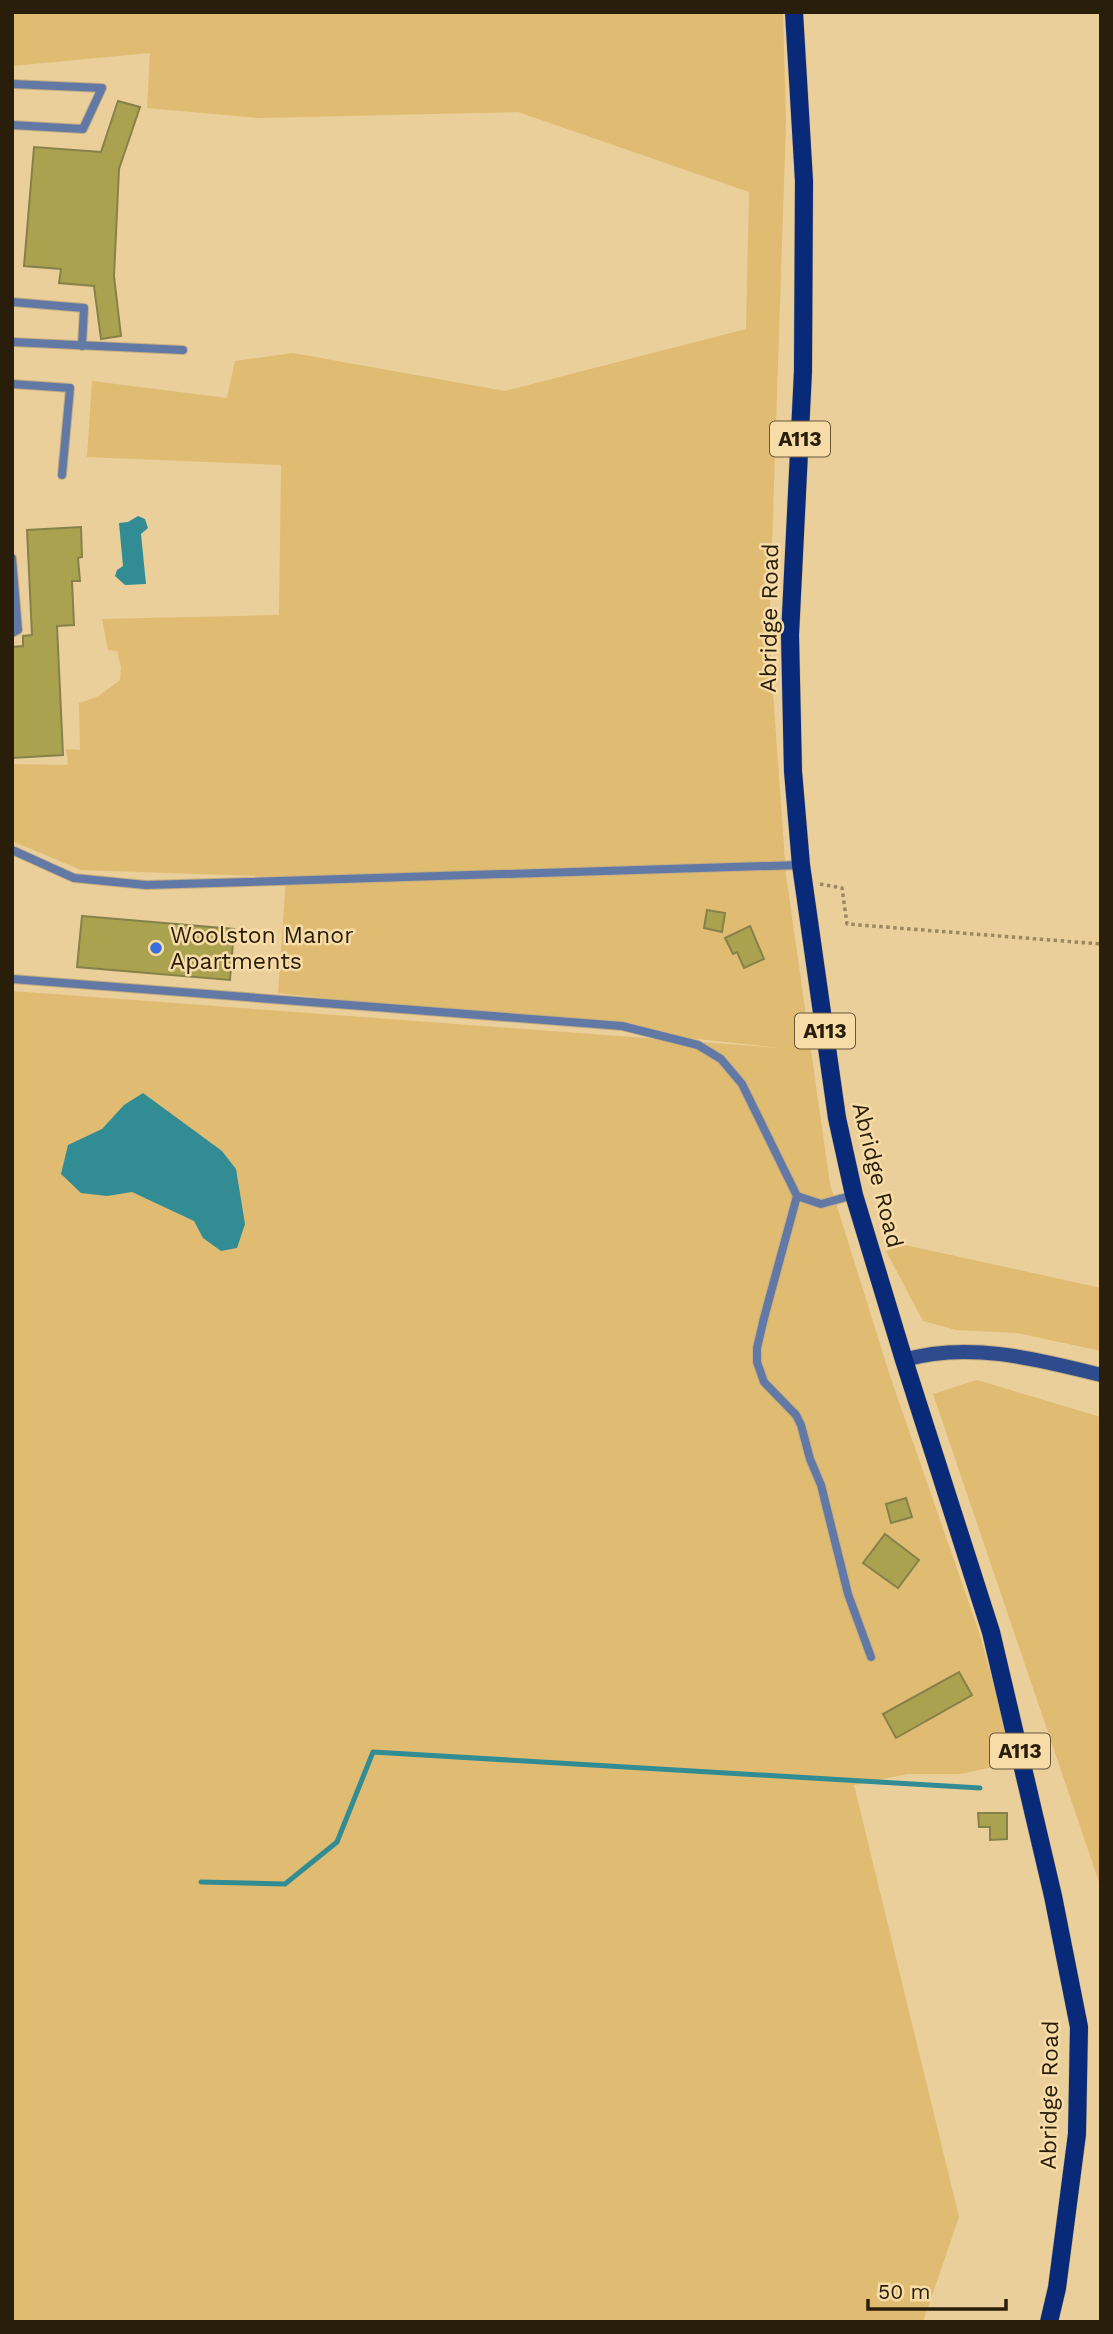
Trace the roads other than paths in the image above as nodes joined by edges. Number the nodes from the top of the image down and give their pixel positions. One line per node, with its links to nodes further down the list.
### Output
1 (794, 12): 13 (main road, Abridge Road / A113)
2 (12, 84): 3 (lane)
3 (12, 125)
4 (12, 302): 6 (lane)
5 (12, 342): 6 (lane)
6 (82, 346): 7 (lane)
7 (183, 350)
8 (12, 384): 9 (lane)
9 (62, 475)
10 (12, 558): 11 (lane)
11 (12, 633)
12 (12, 849): 13 (lane)
13 (802, 872): 15 (main road, Abridge Road / A113)
14 (12, 979): 16 (lane)
15 (854, 1195): 16 (lane); 17 (main road, Abridge Road / A113)
16 (797, 1196): 19 (lane)
17 (904, 1360): 18 (street); 20 (main road, Abridge Road / A113)
18 (1101, 1375)
19 (871, 1657)
20 (1049, 2322)

